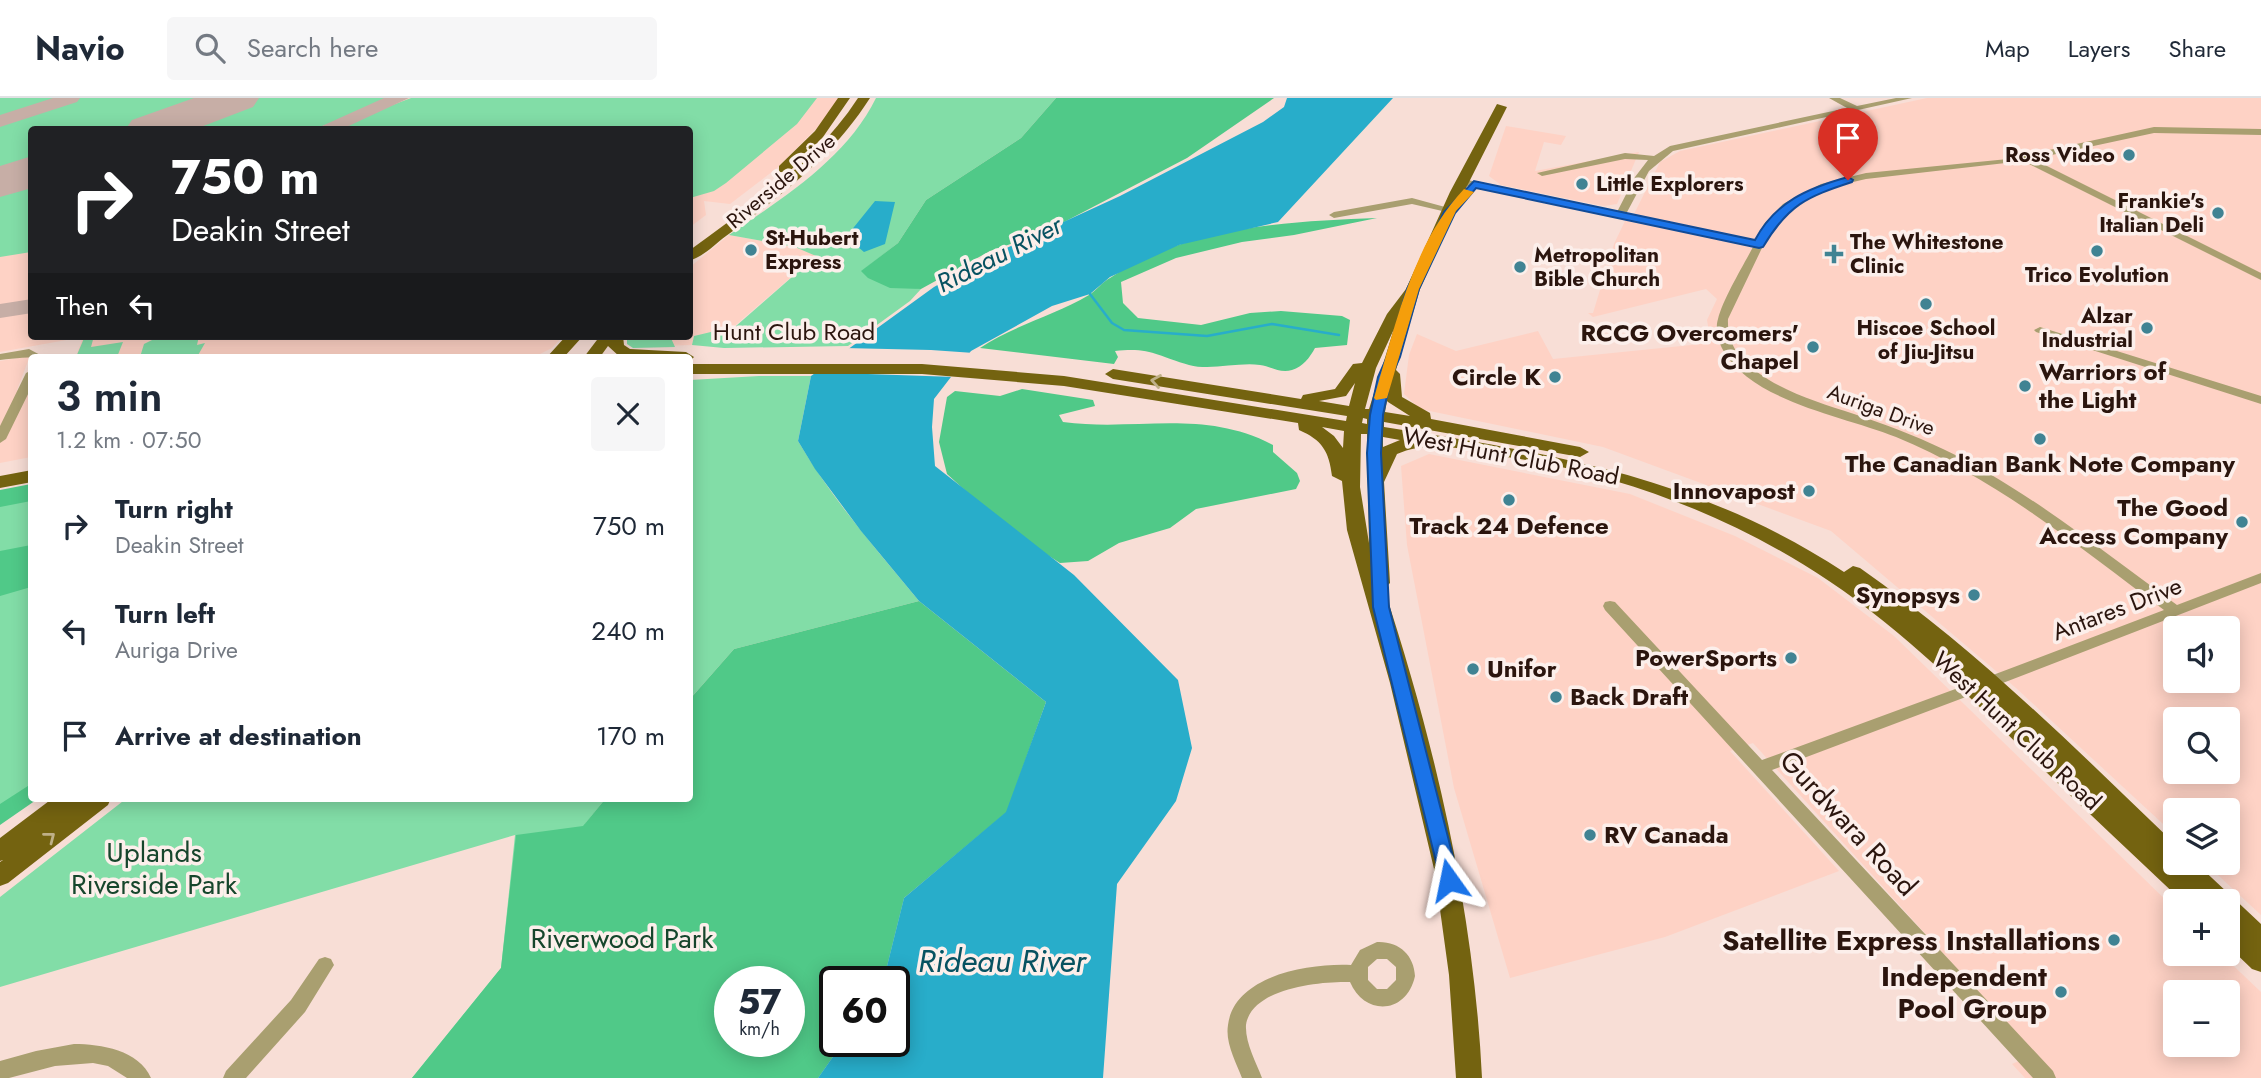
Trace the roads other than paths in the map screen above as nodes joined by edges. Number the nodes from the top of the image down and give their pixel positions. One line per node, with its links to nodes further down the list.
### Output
1 (844, 98): 16 (main road, Riverside Drive)
2 (864, 98): 17 (main road, Riverside Drive)
3 (1833, 98): 6 (street)
4 (1908, 98): 6 (street)
5 (1502, 103): 11 (main road)
6 (1855, 109): 8 (street)
7 (2261, 132): 9 (street, Auriga Drive)
8 (1653, 158): 10 (street); 13 (street)
9 (2025, 159): 15 (street, Auriga Drive); 18 (street)
10 (1542, 173)
11 (1468, 183): 12 (main road); 13 (street)
12 (1451, 210): 14 (street); 19 (main road)
13 (1621, 214): 15 (street)
14 (1334, 215)
15 (1759, 245): 55 (street, Auriga Drive)
16 (693, 248)
17 (693, 249)
18 (2261, 277)
19 (1413, 289): 25 (main road); 26 (main road)
20 (2039, 330): 41 (street)
21 (571, 340): 28 (main road)
22 (587, 340): 29 (main road)
23 (605, 340): 30 (main road)
24 (615, 340): 31 (main road, Hunt Club Road)
25 (1377, 343): 26 (main road); 39 (main road); 42 (main road)
26 (1395, 352): 43 (main road); 44 (main road)
27 (33, 354): 32 (street)
28 (558, 354)
29 (575, 354)
30 (594, 354)
31 (626, 354)
32 (0, 356)
33 (693, 358): 34 (main road, Hunt Club Road)
34 (739, 361): 35 (main road, Hunt Club Road); 36 (main road, Hunt Club Road)
35 (897, 362): 37 (main road, West Hunt Club Road)
36 (693, 369)
37 (1052, 374): 39 (main road, West Hunt Club Road, one-way to 37); 40 (main road, West Hunt Club Road)
38 (28, 381): 45 (street)
39 (1207, 389): 42 (main road, West Hunt Club Road)
40 (1124, 390): 42 (main road, West Hunt Club Road); 51 (main road)
41 (2261, 400)
42 (1354, 420): 43 (main road, West Hunt Club Road); 51 (main road)
43 (1376, 423): 44 (main road, West Hunt Club Road); 50 (main road)
44 (1443, 433): 50 (main road); 56 (main road, West Hunt Club Road)
45 (0, 439)
46 (28, 467): 47 (main road)
47 (0, 471)
48 (28, 477): 49 (main road)
49 (0, 482)
50 (1375, 491): 54 (main road)
51 (1354, 521): 54 (main road)
52 (2261, 578): 55 (street, Antares Drive)
53 (1610, 606): 57 (street, Gurdwara Road)
54 (1381, 607): 76 (main road)
55 (2176, 611): 56 (street, Antares Drive)
56 (1982, 685): 57 (street, Antares Drive); 60 (main road, West Hunt Club Road); 64 (main road, West Hunt Club Road)
57 (1762, 767): 77 (street, Gurdwara Road)
58 (65, 802): 61 (main road)
59 (95, 802): 63 (main road, one-way to 59)
60 (2163, 848)
61 (0, 851)
62 (2193, 875): 65 (main road)
63 (0, 876)
64 (2185, 889)
65 (2207, 889)
66 (2240, 920): 67 (main road)
67 (2261, 940)
68 (2240, 941): 69 (main road)
69 (2261, 961)
70 (325, 965): 74 (street)
71 (1357, 974): 75 (street)
72 (0, 1072): 73 (street)
73 (141, 1078)
74 (233, 1078)
75 (1252, 1078)
76 (1469, 1078)
77 (2046, 1078)

